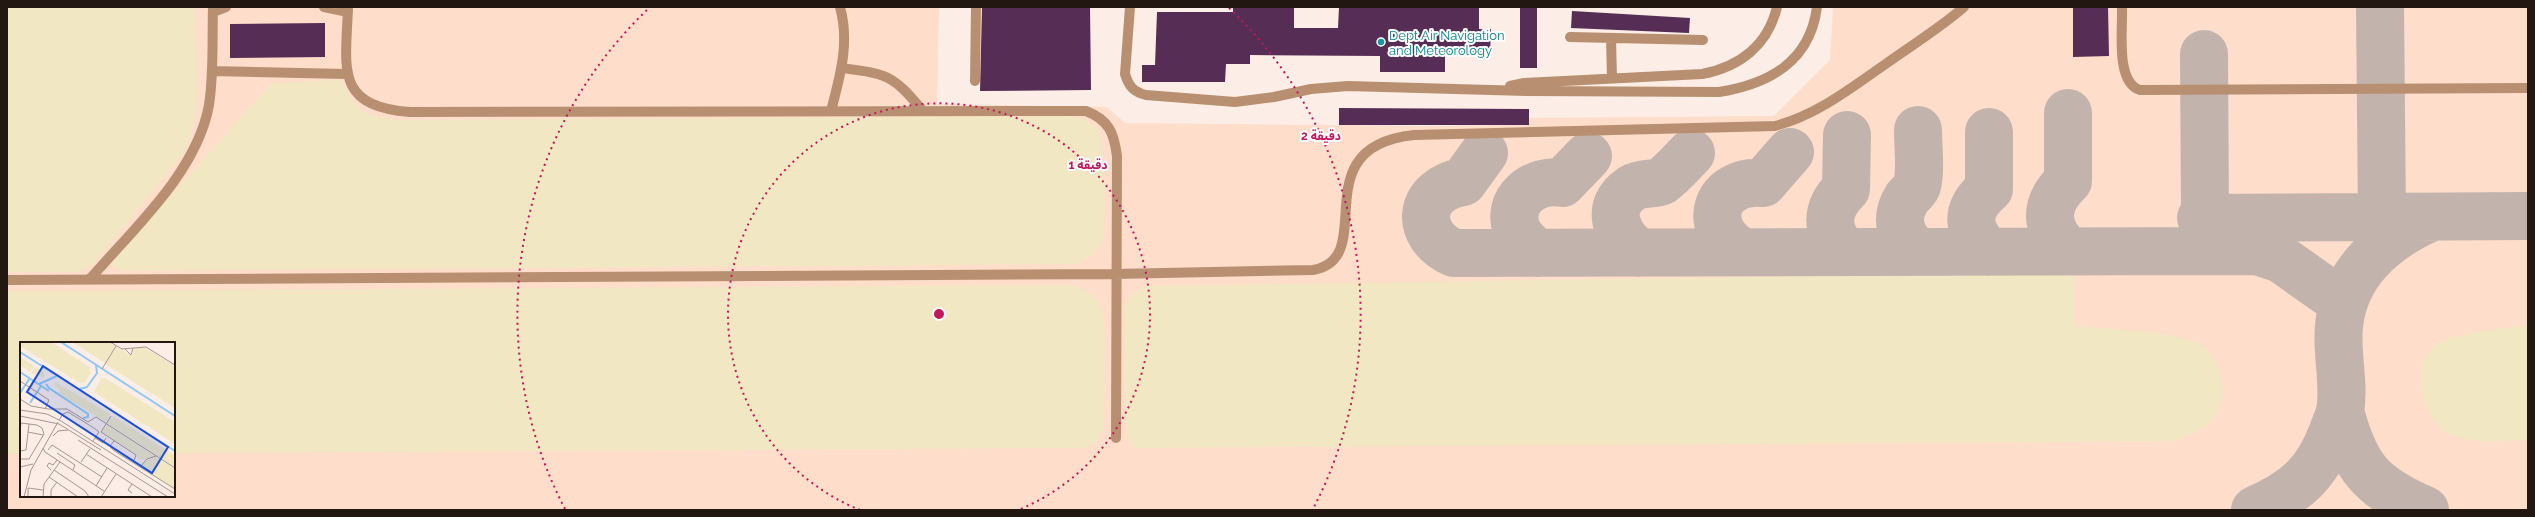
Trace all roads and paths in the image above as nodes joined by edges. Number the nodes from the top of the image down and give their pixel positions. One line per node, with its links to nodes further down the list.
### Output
1 (226, 7): 10 (lane)
2 (324, 7): 11 (lane)
3 (840, 7): 15 (lane)
4 (976, 7): 21 (lane)
5 (1130, 7): 23 (lane)
6 (1778, 7): 18 (lane)
7 (1817, 7): 25 (lane)
8 (1964, 7): 28 (lane)
9 (2122, 7): 22 (lane)
10 (213, 10): 16 (lane)
11 (348, 10): 17 (lane)
12 (1570, 37): 13 (lane)
13 (1611, 38): 14 (lane); 20 (lane)
14 (1703, 40)
15 (842, 68): 26 (lane); 27 (lane)
16 (212, 71): 17 (lane); 29 (lane)
17 (346, 74): 27 (lane)
18 (1672, 74): 19 (lane); 25 (lane)
19 (1630, 77): 20 (lane); 24 (lane)
20 (1612, 78): 23 (lane)
21 (975, 81)
22 (2528, 88)
23 (1502, 89): 24 (lane)
24 (1631, 91): 25 (lane)
25 (1673, 91)
26 (922, 110): 27 (lane); 28 (lane)
27 (831, 111)
28 (1115, 274): 29 (lane); 31 (lane)
29 (90, 279): 30 (lane)
30 (7, 280)
31 (1116, 438)

